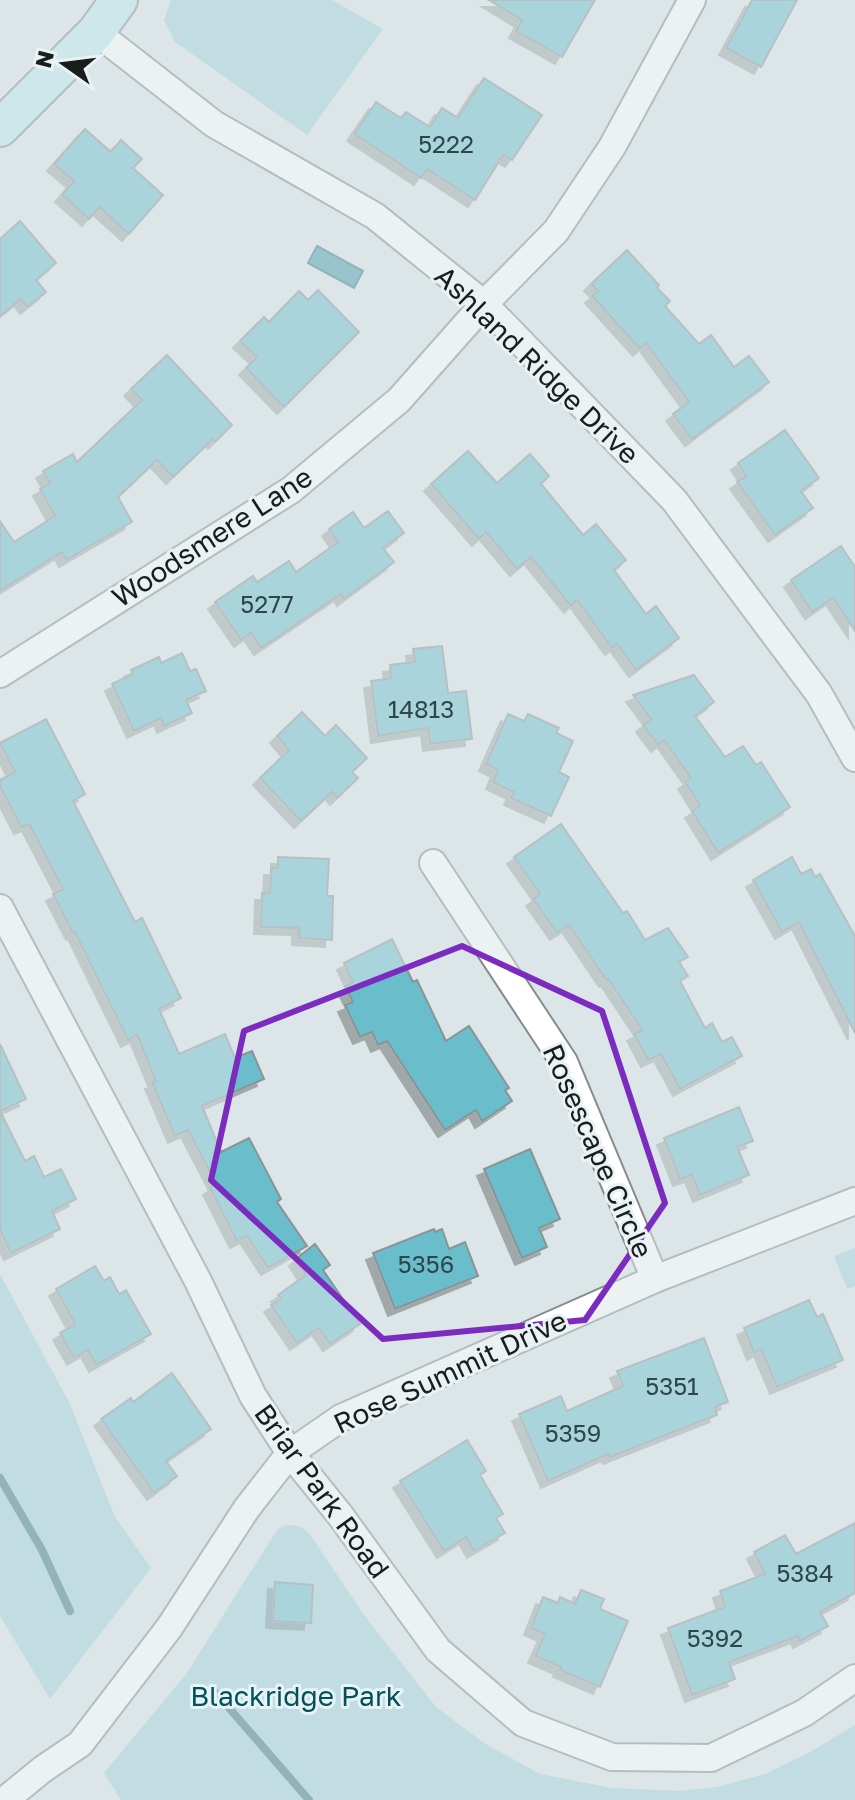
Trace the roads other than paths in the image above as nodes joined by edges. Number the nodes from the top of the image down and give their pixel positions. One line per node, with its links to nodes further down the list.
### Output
1 (119, 0): 3 (street)
2 (692, 0): 5 (street, Woodsmere Lane)
3 (96, 32): 4 (street); 5 (street, Ashland Ridge Drive)
4 (0, 128)
5 (484, 304): 6 (street, Woodsmere Lane); 7 (street, Ashland Ridge Drive)
6 (0, 674)
7 (855, 758)
8 (433, 863): 11 (street, Rosescape Circle)
9 (0, 908): 12 (street, Briar Park Road)
10 (855, 1201): 11 (street, Rose Summit Drive)
11 (655, 1279): 12 (street, Rose Summit Drive)
12 (290, 1453): 13 (street, Briar Park Road); 14 (street, Rose Summit Drive)
13 (855, 1678)
14 (5, 1800)

